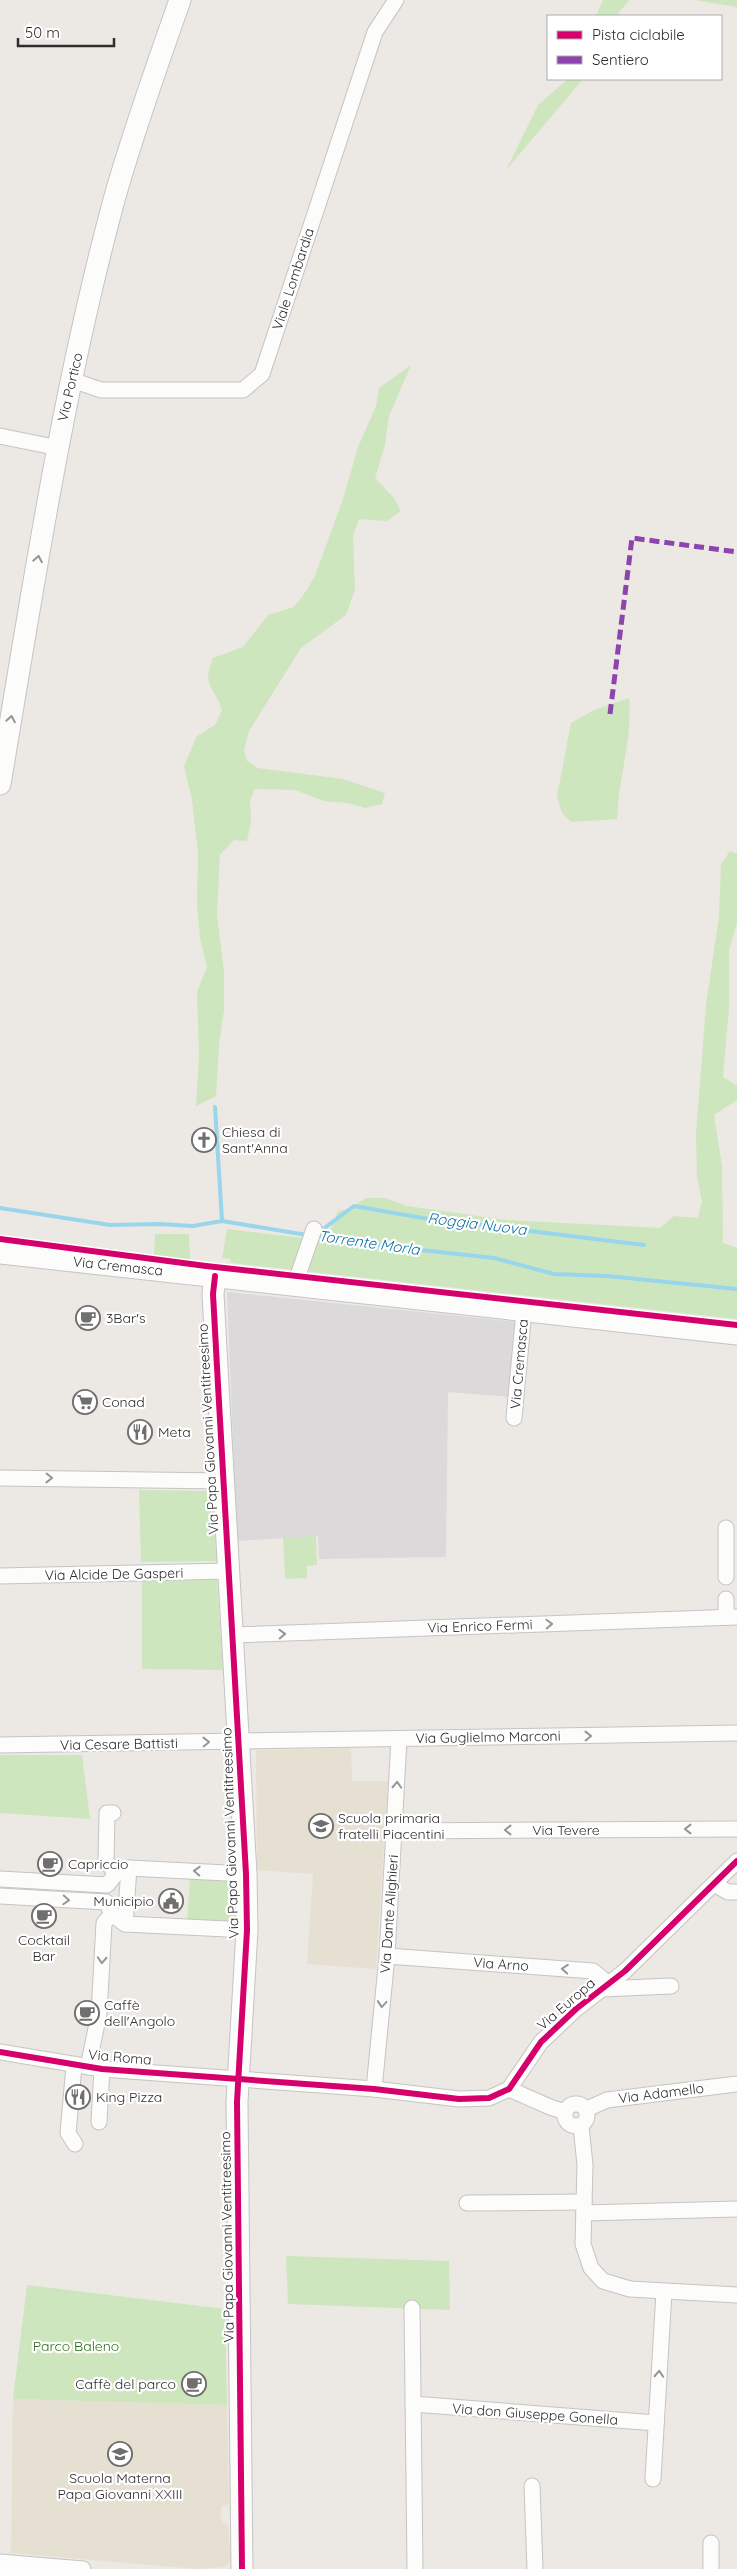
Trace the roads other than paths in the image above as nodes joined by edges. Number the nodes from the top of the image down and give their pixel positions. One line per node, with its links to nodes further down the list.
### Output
1 (180, 0): 3 (main road, Via Portico)
2 (396, 0): 3 (street, Viale Lombardia)
3 (72, 380): 5 (main road, Via Portico)
4 (0, 436): 5 (street)
5 (58, 442): 6 (main road, Via Portico, one-way to 5)
6 (0, 784)
7 (314, 1229): 10 (street)
8 (0, 1253): 9 (main road, Via Cremasca)
9 (215, 1276): 10 (main road, Via Cremasca); 15 (main road, Via Papa Giovanni Ventitreesimo)
10 (295, 1284): 11 (main road, Via Cremasca)
11 (524, 1311): 12 (main road, Via Cremasca); 13 (street, Via Cremasca)
12 (737, 1334)
13 (514, 1418)
14 (0, 1478): 15 (street, one-way to 15)
15 (223, 1481): 17 (main road, Via Papa Giovanni Ventitreesimo)
16 (726, 1528): 19 (street)
17 (228, 1571): 18 (street, Via Alcide De Gasperi); 22 (main road, Via Papa Giovanni Ventitreesimo)
18 (0, 1576)
19 (726, 1577)
20 (726, 1599): 21 (street, Via Enrico Fermi)
21 (732, 1617): 22 (street, Via Enrico Fermi, one-way to 21)
22 (233, 1635): 25 (main road, Via Papa Giovanni Ventitreesimo)
23 (737, 1733): 24 (street, Via Guglielmo Marconi, one-way to 23)
24 (399, 1739): 25 (street, Via Guglielmo Marconi); 29 (street, Via Dante Alighieri, one-way to 24)
25 (239, 1742): 26 (street, Via Cesare Battisti, one-way to 25); 31 (main road, Via Papa Giovanni Ventitreesimo)
26 (0, 1745)
27 (112, 1813): 32 (street)
28 (737, 1829): 29 (street, Via Tevere, one-way to 29)
29 (395, 1831): 40 (street, Via Dante Alighieri)
30 (737, 1861): 34 (street, Via Europa)
31 (246, 1874): 32 (street, one-way to 32); 39 (main road, Via Papa Giovanni Ventitreesimo)
32 (117, 1875): 33 (street); 37 (street); 38 (street)
33 (0, 1879)
34 (714, 1884): 35 (street); 41 (street, Via Europa)
35 (737, 1892)
36 (0, 1896): 37 (street, one-way to 37)
37 (109, 1908): 38 (street); 44 (street, one-way to 44)
38 (125, 1924): 39 (street)
39 (247, 1930): 45 (main road, Via Papa Giovanni Ventitreesimo)
40 (388, 1956): 41 (street, Via Arno, one-way to 40); 47 (street, Via Dante Alighieri, one-way to 47)
41 (605, 1986): 42 (street); 48 (street, Via Europa)
42 (671, 1986)
43 (0, 2052): 44 (street, Via Roma)
44 (88, 2067): 45 (street, Via Roma); 51 (street, Via Roma); 53 (street)
45 (238, 2078): 47 (street); 68 (main road, Via Papa Giovanni Ventitreesimo)
46 (737, 2084): 49 (street, Via Adamello)
47 (374, 2089): 48 (street)
48 (509, 2089): 50 (street)
49 (587, 2109): 50 (street); 52 (street)
50 (565, 2112): 52 (street)
51 (99, 2122)
52 (581, 2126): 55 (street)
53 (76, 2144)
54 (468, 2203): 55 (street)
55 (584, 2208): 56 (street); 57 (street)
56 (737, 2209)
57 (664, 2292): 58 (street); 61 (street, one-way to 57)
58 (737, 2295)
59 (412, 2308): 60 (street)
60 (414, 2404): 61 (street, Via don Giuseppe Gonella); 69 (street)
61 (656, 2423): 62 (street)
62 (653, 2479)
63 (532, 2486): 70 (street)
64 (711, 2543): 71 (street)
65 (0, 2562): 66 (street)
66 (54, 2568): 67 (street)
67 (84, 2569)
68 (242, 2569)
69 (415, 2569)
70 (535, 2569)
71 (711, 2569)

